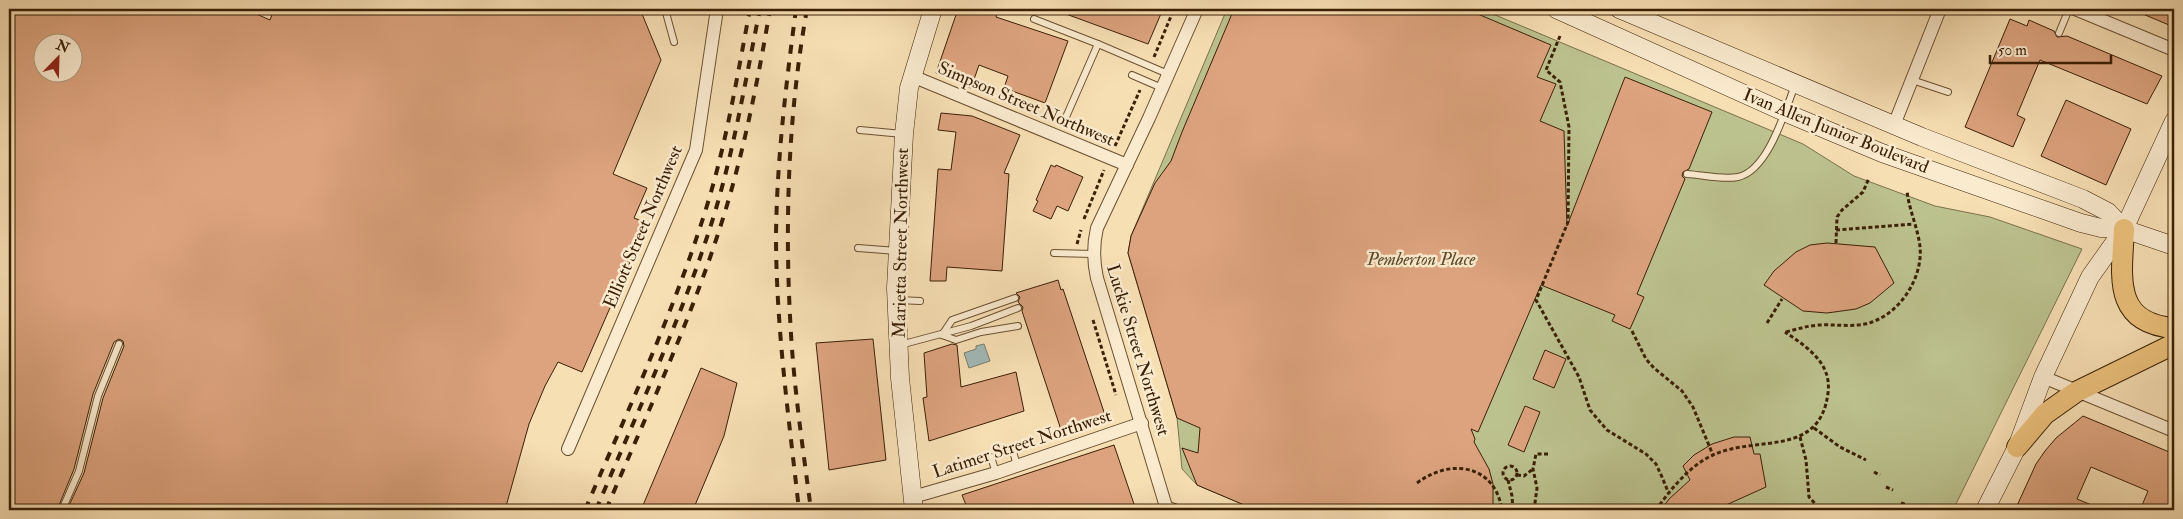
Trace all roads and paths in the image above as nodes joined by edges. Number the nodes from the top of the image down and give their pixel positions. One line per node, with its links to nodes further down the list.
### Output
1 (665, 9): 14 (lane)
2 (717, 9): 71 (street, Elliott Street Northwest)
3 (933, 9): 19 (main road, Marietta Street Northwest)
4 (1174, 9): 17 (path)
5 (1197, 9): 18 (street, Luckie Street Northwest)
6 (1556, 9): 26 (main road, Ivan Allen Junior Boulevard)
7 (1619, 9): 23 (main road, Ivan Allen Junior Boulevard)
8 (1940, 9): 22 (street)
9 (2069, 9): 12 (lane)
10 (2075, 9): 16 (street)
11 (1034, 20): 15 (lane)
12 (2059, 33)
13 (1560, 36): 87 (path)
14 (674, 42)
15 (1098, 44): 17 (lane); 27 (lane)
16 (2174, 50)
17 (1150, 66): 18 (lane)
18 (1168, 74): 24 (street, Luckie Street Northwest)
19 (912, 76): 31 (main road, Marietta Street Northwest); 32 (street, Simpson Street Northwest)
20 (1132, 76): 21 (lane)
21 (1144, 80): 24 (lane); 32 (path)
22 (1912, 80): 25 (lane); 29 (street)
23 (1796, 84): 26 (lane); 29 (main road, Ivan Allen Junior Boulevard)
24 (1162, 88): 33 (street, Luckie Street Northwest)
25 (1948, 92)
26 (1784, 112): 34 (lane); 38 (main road, Ivan Allen Junior Boulevard)
27 (1066, 117)
28 (2174, 120): 38 (main road)
29 (1894, 125): 38 (main road, Ivan Allen Junior Boulevard)
30 (860, 130): 31 (lane)
31 (904, 134): 43 (main road, Marietta Street Northwest)
32 (1109, 158): 33 (street, Simpson Street Northwest); 45 (path)
33 (1127, 165): 46 (street, Luckie Street Northwest)
34 (1687, 174)
35 (1869, 178): 39 (path)
36 (1907, 191): 37 (path)
37 (1914, 224): 39 (path); 67 (path)
38 (2124, 228): 41 (main road, Ivan Allen Junior Boulevard); 56 (main road); 63 (main road)
39 (1836, 230): 40 (path)
40 (1836, 243)
41 (2174, 246)
42 (858, 248): 43 (lane)
43 (898, 251): 49 (main road, Marietta Street Northwest)
44 (1054, 253): 45 (lane)
45 (1076, 253): 46 (lane)
46 (1093, 254): 66 (street, Luckie Street Northwest)
47 (1015, 298): 59 (lane)
48 (1782, 299): 54 (path)
49 (896, 300): 50 (lane); 62 (main road, Marietta Street Northwest)
50 (920, 301)
51 (1018, 308): 53 (lane)
52 (1091, 313): 65 (path)
53 (979, 323): 58 (lane); 59 (lane)
54 (1767, 324)
55 (1018, 326): 58 (lane)
56 (2174, 328)
57 (1632, 331): 74 (path)
58 (981, 332): 59 (lane)
59 (942, 335): 62 (lane)
60 (119, 344): 92 (lane)
61 (2174, 344): 64 (main road)
62 (898, 345): 89 (main road, Marietta Street Northwest)
63 (2043, 378): 64 (street); 70 (main road)
64 (2076, 392): 68 (street); 70 (main road)
65 (1118, 402)
66 (1142, 423): 77 (street, Latimer Street Northwest); 91 (street, Luckie Street Northwest)
67 (1814, 428): 69 (path); 76 (path)
68 (2174, 431)
69 (1800, 437): 74 (path); 98 (path)
70 (2017, 447): 99 (main road)
71 (568, 449)
72 (1013, 451): 77 (lane)
73 (1548, 454): 78 (path)
74 (1713, 455): 87 (path)
75 (991, 457): 80 (lane)
76 (1866, 460)
77 (1017, 466): 80 (street, Latimer Street Northwest)
78 (1533, 469): 81 (path); 96 (path)
79 (1874, 472): 82 (path)
80 (996, 473): 89 (street, Latimer Street Northwest)
81 (1517, 475): 83 (path); 83 (path)
82 (1880, 475)
83 (1508, 480): 95 (path)
84 (1417, 483): 94 (path)
85 (1886, 487): 86 (path)
86 (1893, 490)
87 (1668, 494): 97 (path)
88 (1901, 503): 90 (path)
89 (914, 504)
90 (1907, 505)
91 (1166, 507): 93 (lane)
92 (62, 510)
93 (1183, 510)
94 (1502, 510)
95 (1512, 510)
96 (1534, 510)
97 (1656, 510)
98 (1821, 510)
99 (1985, 510)

